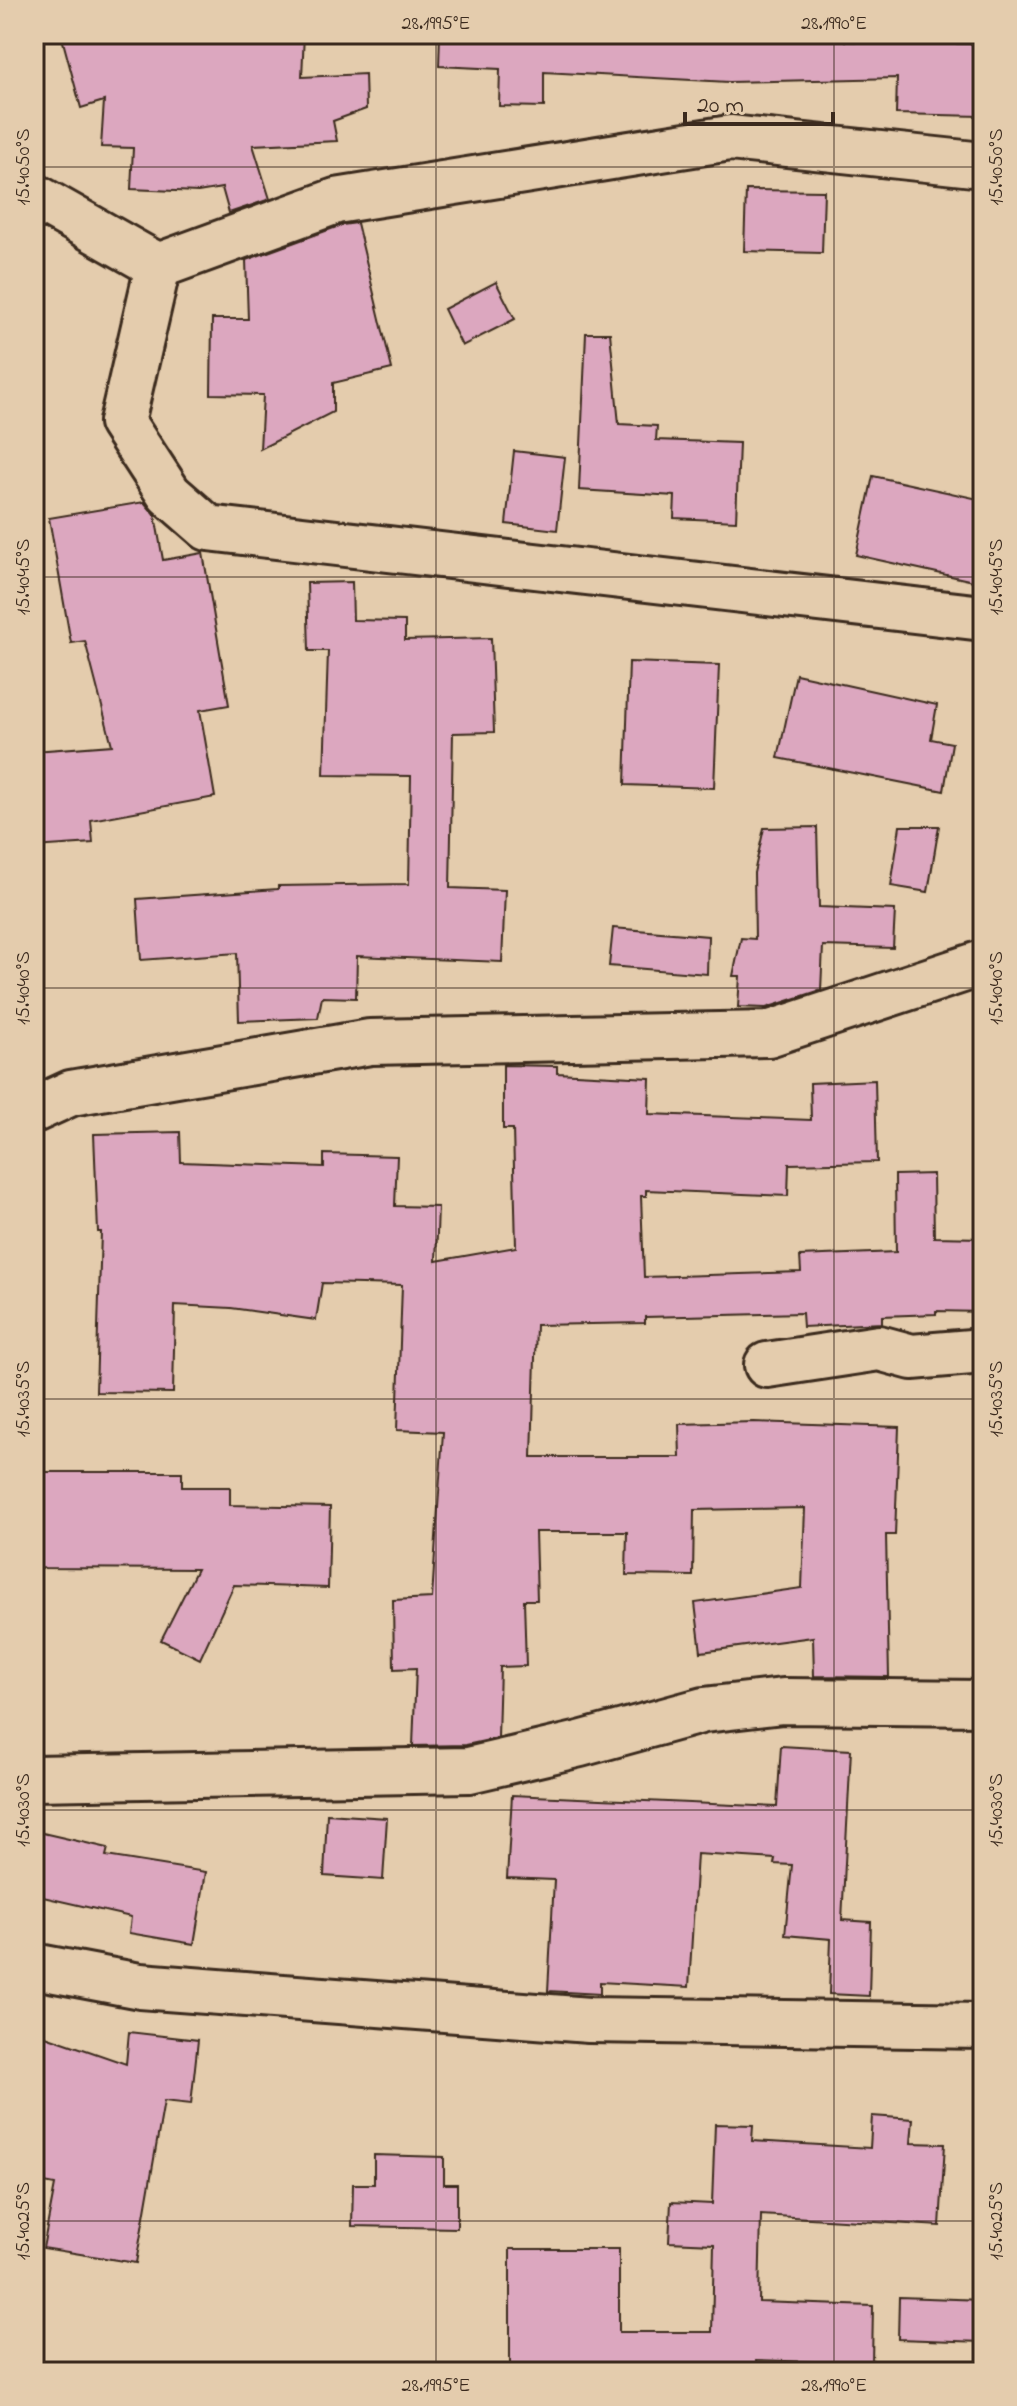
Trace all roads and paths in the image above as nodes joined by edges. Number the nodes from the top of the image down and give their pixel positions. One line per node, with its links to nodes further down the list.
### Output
1 (983, 165): 3 (street)
2 (34, 196): 3 (street)
3 (158, 266): 4 (street)
4 (983, 618)
5 (983, 963): 6 (street)
6 (34, 1110)
7 (983, 1351): 8 (street)
8 (767, 1365)
9 (983, 1703): 10 (street)
10 (34, 1778)
11 (34, 1966): 12 (street)
12 (983, 2026)

